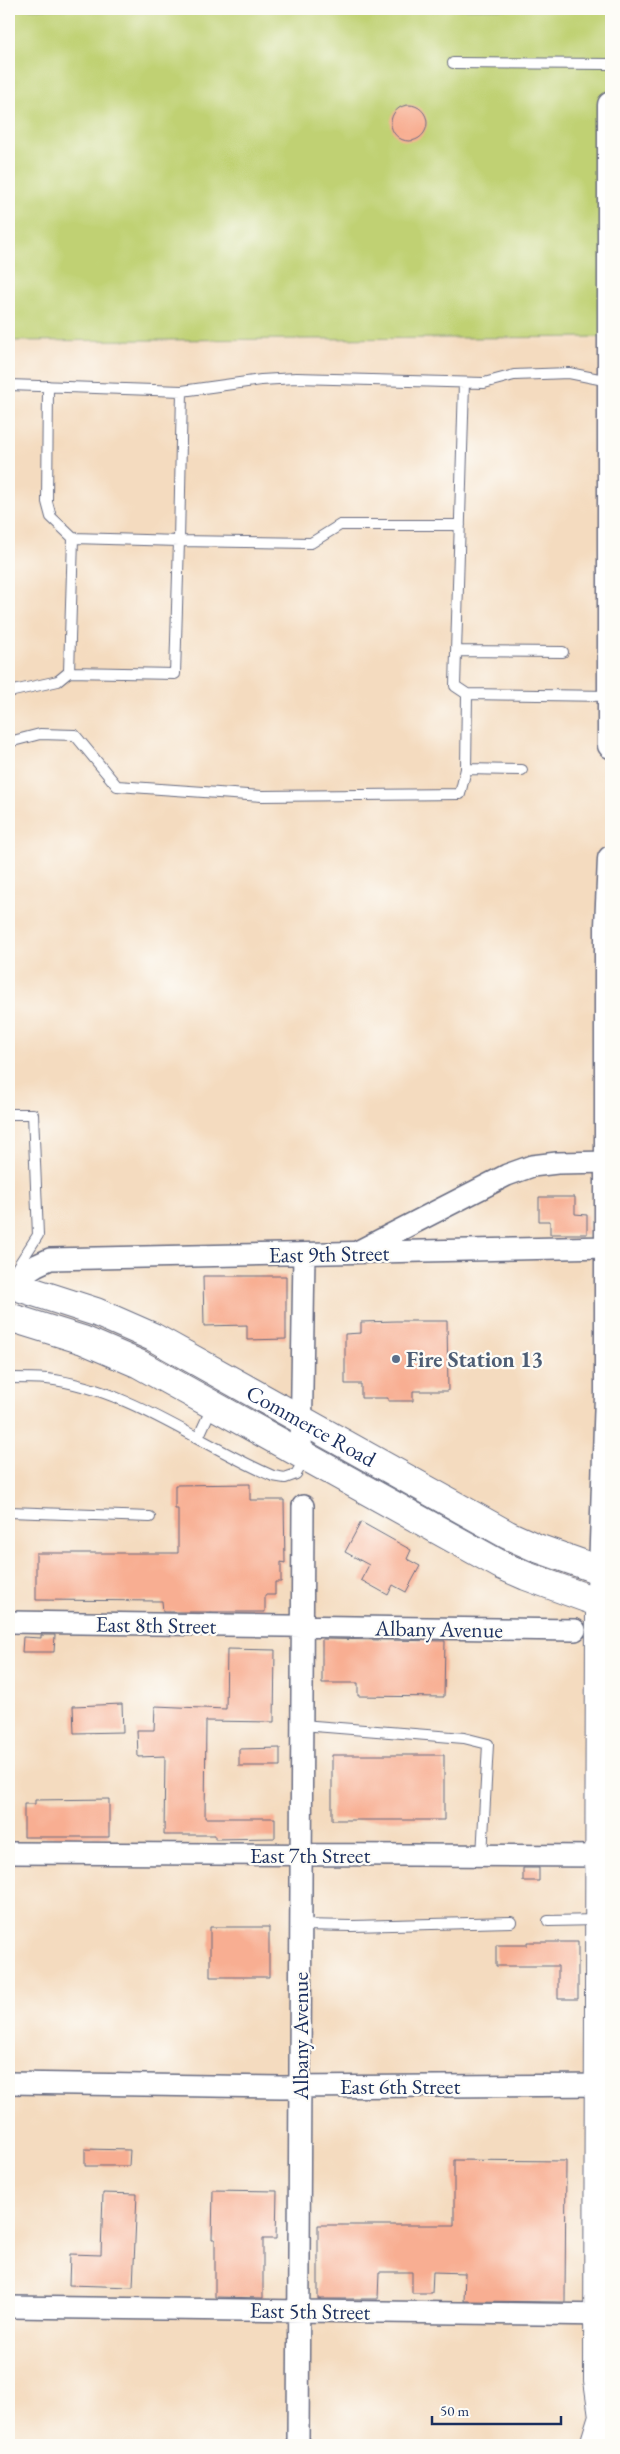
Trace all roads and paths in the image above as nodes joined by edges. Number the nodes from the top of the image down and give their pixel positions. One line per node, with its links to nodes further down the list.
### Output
1 (453, 63): 2 (lane)
2 (611, 64)
3 (611, 105): 5 (street)
4 (464, 382): 5 (lane); 8 (lane); 9 (lane)
5 (610, 382): 12 (street)
6 (9, 385): 7 (lane)
7 (48, 386): 8 (lane); 10 (lane)
8 (182, 391): 11 (lane)
9 (460, 524): 11 (lane); 13 (lane)
10 (73, 538): 11 (lane); 15 (lane)
11 (179, 541): 15 (lane)
12 (611, 577): 18 (street)
13 (456, 652): 14 (lane); 17 (lane)
14 (563, 652)
15 (69, 672): 16 (lane)
16 (9, 692)
17 (467, 694): 18 (lane); 21 (lane)
18 (611, 696): 20 (street)
19 (9, 742): 21 (lane)
20 (611, 745)
21 (466, 769): 22 (lane)
22 (522, 770)
23 (611, 859): 24 (street)
24 (610, 926): 25 (street)
25 (610, 1045): 27 (street)
26 (9, 1114): 31 (lane)
27 (609, 1162): 28 (street); 30 (street)
28 (608, 1247): 30 (street, East 9th Street); 34 (street)
29 (304, 1254): 30 (street, East 9th Street); 31 (street, East 9th Street); 36 (street)
30 (351, 1255)
31 (9, 1283): 36 (main road, Commerce Road)
32 (9, 1317): 35 (main road, Commerce Road)
33 (9, 1378): 37 (lane)
34 (610, 1396): 41 (street)
35 (213, 1404): 37 (lane); 38 (main road, Commerce Road)
36 (303, 1420): 38 (street); 39 (main road, Commerce Road)
37 (198, 1438): 38 (lane)
38 (304, 1455): 39 (main road, Commerce Road)
39 (373, 1479): 44 (main road, Commerce Road); 45 (main road, Commerce Road)
40 (304, 1506): 47 (street, Albany Avenue)
41 (608, 1507): 44 (street)
42 (9, 1512): 43 (lane)
43 (150, 1517)
44 (606, 1571): 45 (main road)
45 (606, 1604): 53 (main road)
46 (9, 1622): 47 (street, East 8th Street)
47 (303, 1627): 48 (street, Albany Avenue); 49 (street, Albany Avenue)
48 (575, 1630)
49 (302, 1725): 51 (street, Albany Avenue); 52 (lane)
50 (9, 1853): 51 (street, East 7th Street)
51 (302, 1854): 52 (street, East 7th Street); 57 (street, Albany Avenue)
52 (482, 1856): 53 (street, East 7th Street)
53 (606, 1856): 54 (main road)
54 (600, 1920): 55 (lane); 59 (main road)
55 (548, 1921)
56 (511, 1922): 57 (lane)
57 (301, 1924): 60 (street, Albany Avenue)
58 (9, 2083): 60 (street, East 6th Street)
59 (605, 2085): 60 (street, East 6th Street); 63 (main road)
60 (300, 2086): 62 (street, Albany Avenue)
61 (9, 2307): 62 (street, East 5th Street)
62 (299, 2311): 63 (street, East 5th Street); 65 (street, Albany Avenue)
63 (605, 2315): 64 (main road)
64 (598, 2380): 66 (main road); 67 (main road)
65 (298, 2445)
66 (576, 2445)
67 (594, 2445)

